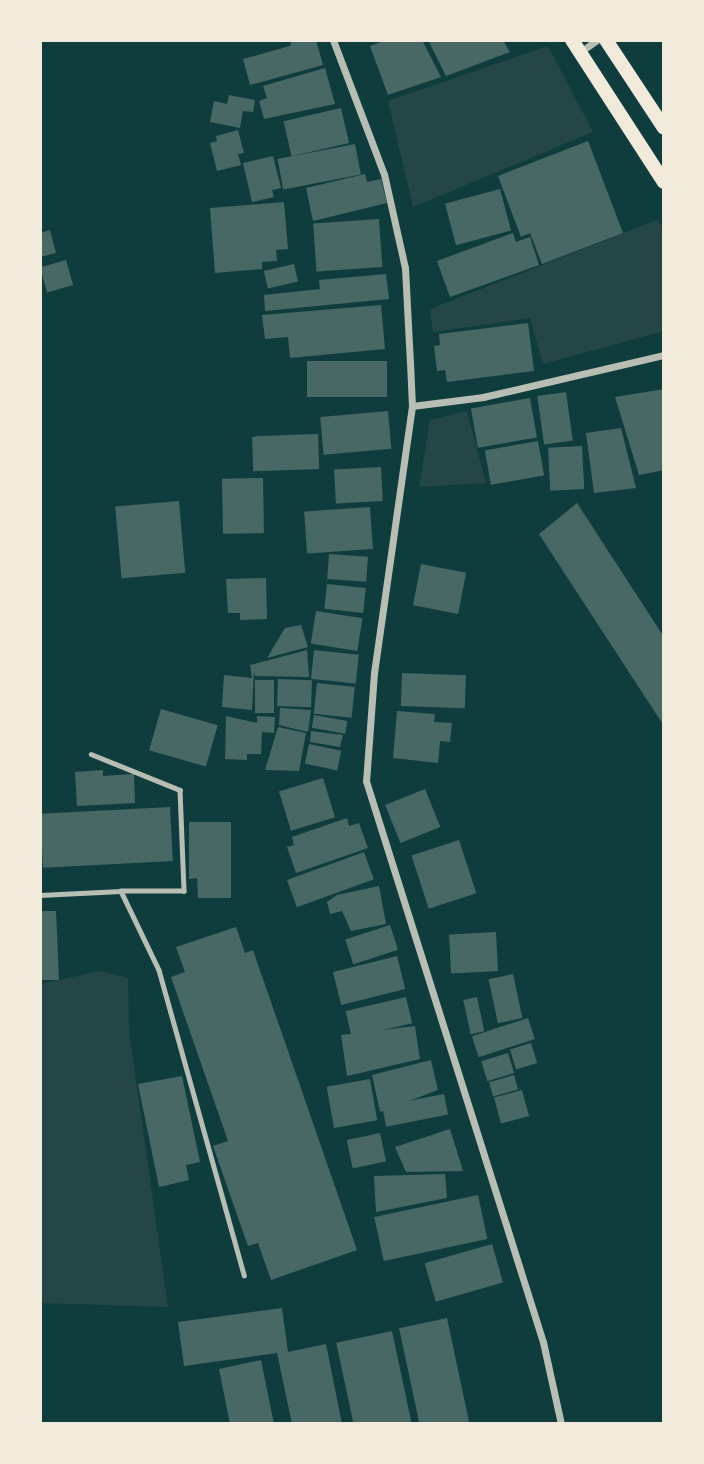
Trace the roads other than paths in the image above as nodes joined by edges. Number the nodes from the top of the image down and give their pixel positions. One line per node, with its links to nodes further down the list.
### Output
1 (333, 40): 8 (street)
2 (597, 40): 4 (street)
3 (606, 40): 5 (main road)
4 (575, 46): 6 (main road)
5 (664, 128)
6 (664, 181)
7 (664, 355): 8 (street)
8 (412, 406): 13 (street)
9 (91, 754): 10 (lane)
10 (121, 891): 11 (lane); 12 (lane)
11 (40, 895)
12 (244, 1275)
13 (561, 1424)

